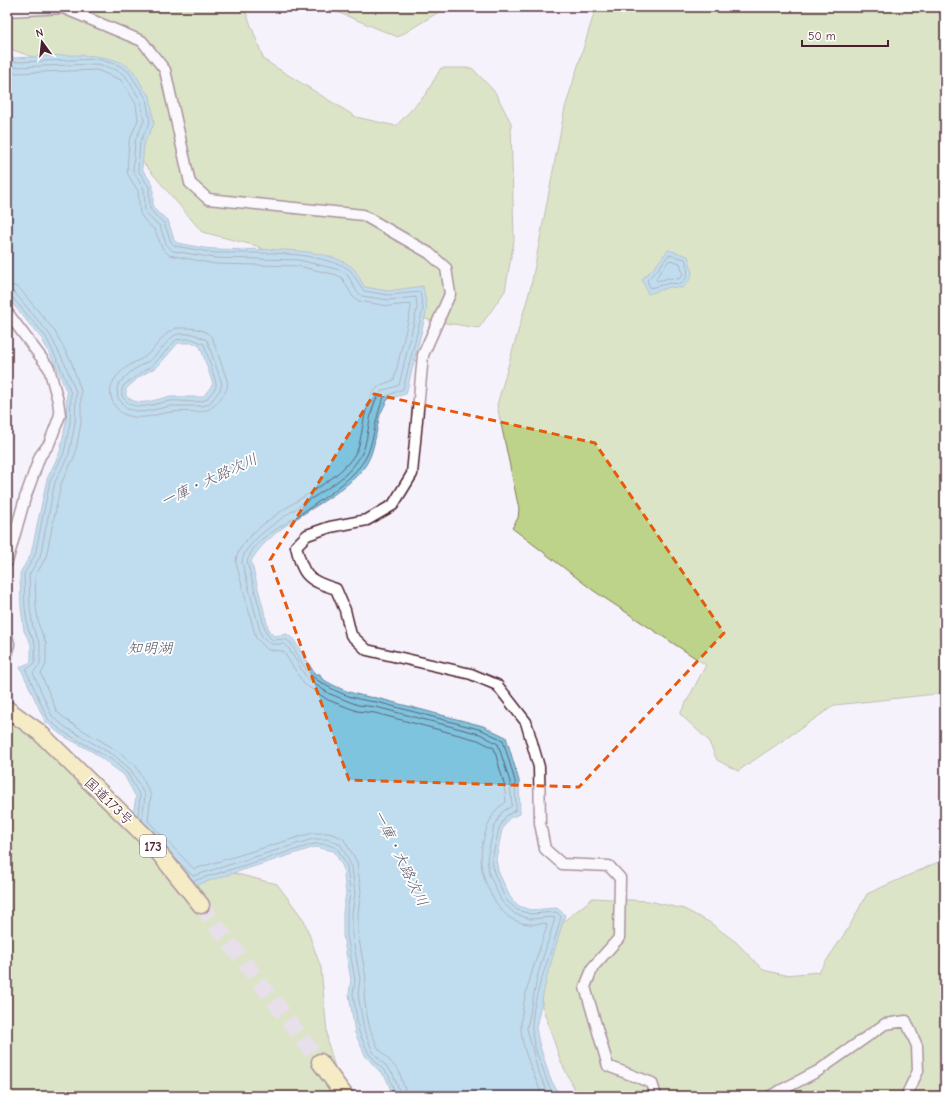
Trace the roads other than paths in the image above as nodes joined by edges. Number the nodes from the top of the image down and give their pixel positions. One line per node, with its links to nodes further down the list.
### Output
1 (7, 11): 10 (street)
2 (7, 312): 3 (street)
3 (7, 562)
4 (7, 636): 5 (street)
5 (7, 657)
6 (7, 709): 7 (highway, 国道173号 / 173)
7 (201, 905)
8 (320, 1062): 9 (highway)
9 (345, 1096)
10 (656, 1096)
11 (770, 1096): 12 (street)
12 (906, 1096)

